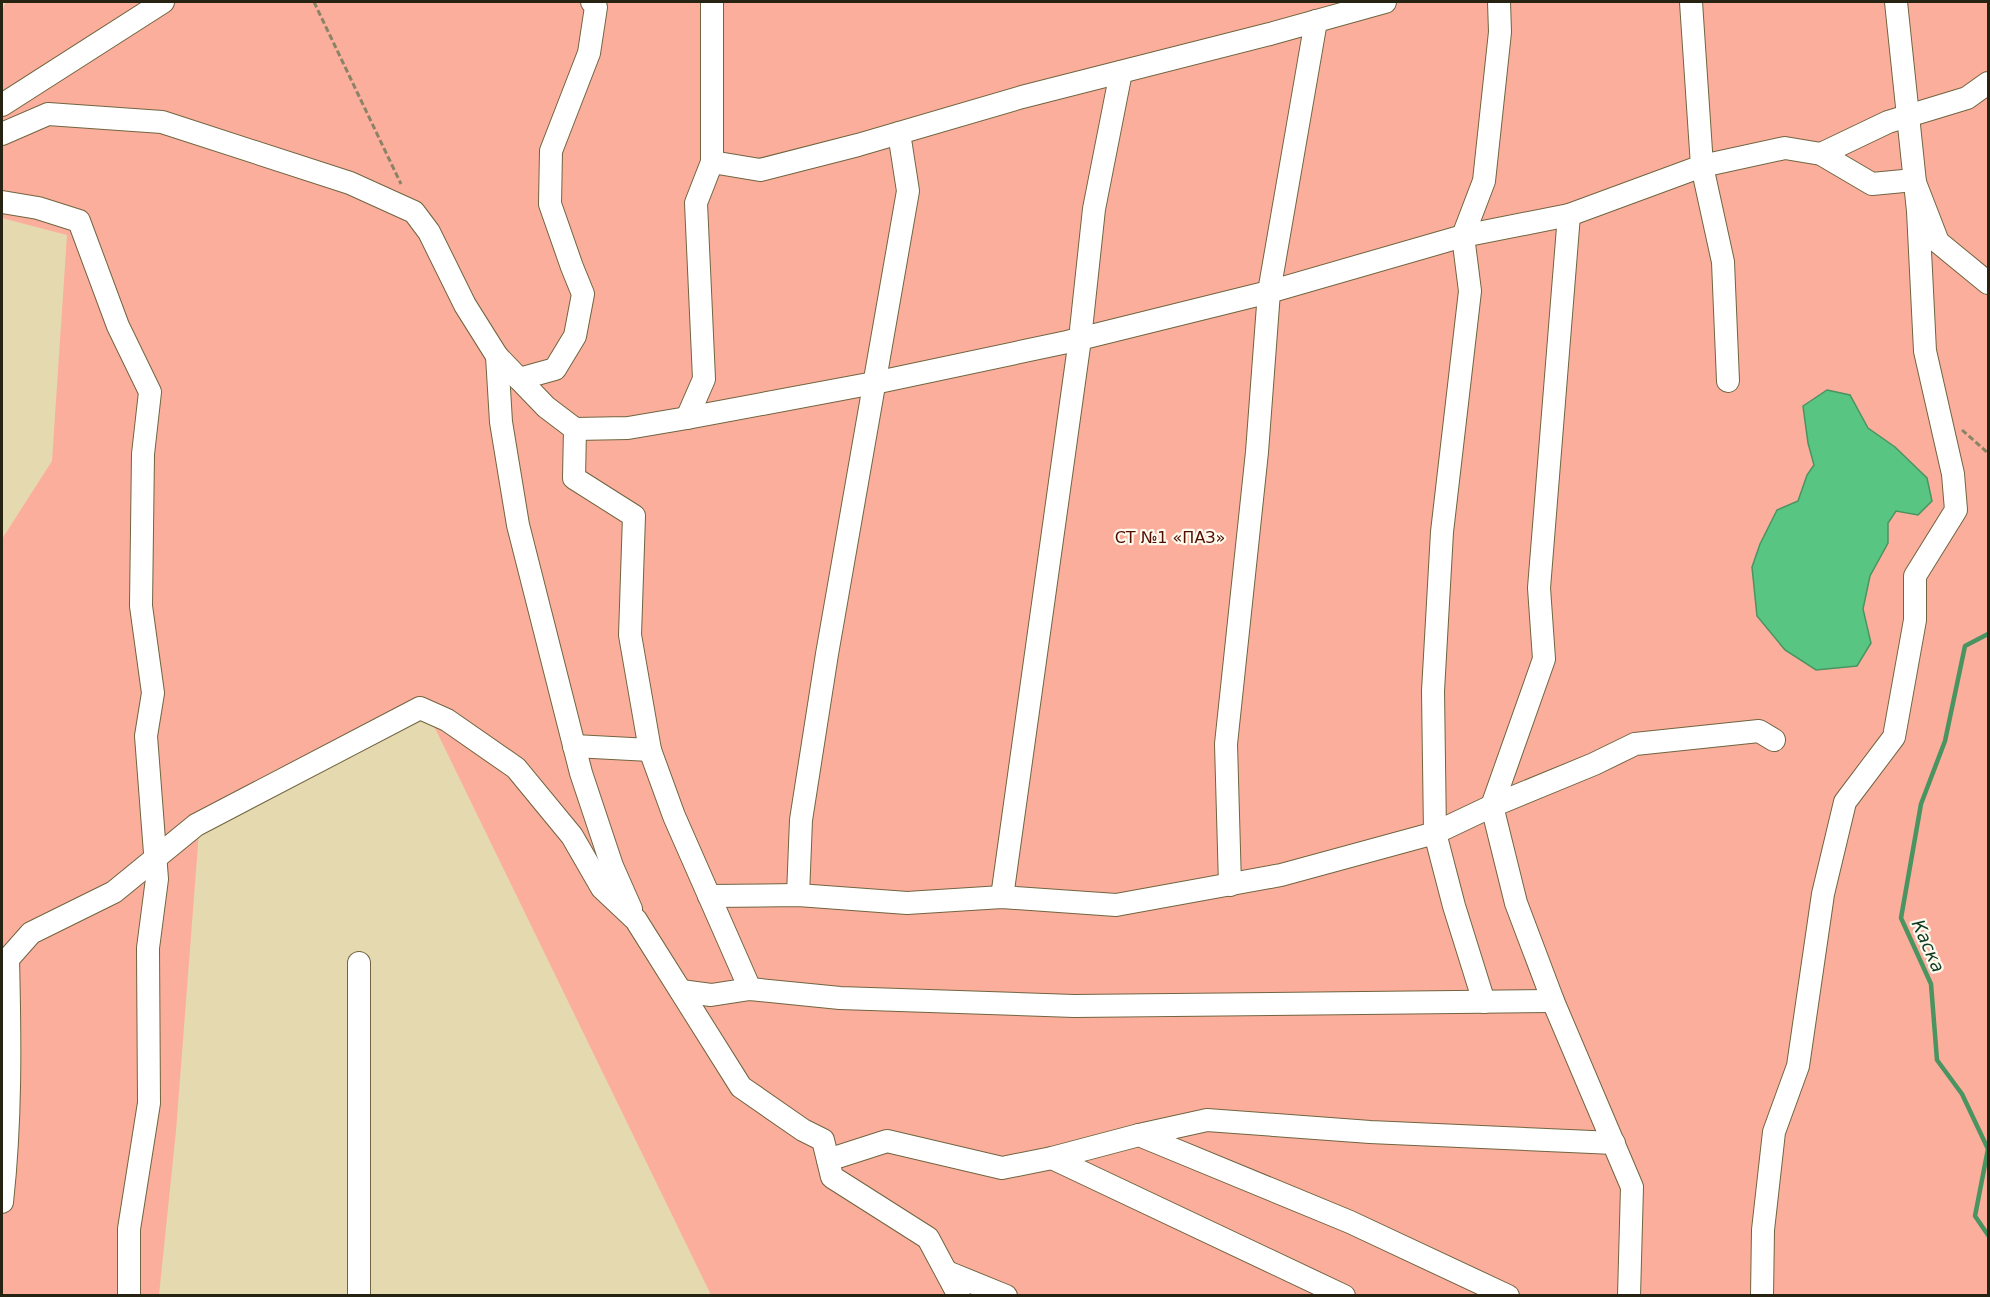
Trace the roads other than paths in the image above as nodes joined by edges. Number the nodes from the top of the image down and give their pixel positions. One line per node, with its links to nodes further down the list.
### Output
1 (163, 2): 11 (street)
2 (592, 2): 26 (street)
3 (715, 2): 16 (street)
4 (1385, 2): 8 (street)
5 (1499, 2): 21 (street)
6 (1691, 2): 17 (street)
7 (1896, 2): 12 (street)
8 (1316, 21): 9 (street); 23 (street)
9 (1121, 72): 13 (street); 24 (street)
10 (1989, 83): 12 (street)
11 (2, 105)
12 (1907, 115): 15 (street); 18 (street)
13 (899, 133): 16 (street); 28 (street)
14 (2, 134): 25 (street)
15 (1821, 153): 17 (street); 18 (street)
16 (712, 162): 29 (street)
17 (1702, 166): 20 (street); 27 (street)
18 (1914, 180): 22 (street); 62 (street)
19 (2, 202): 36 (street)
20 (1569, 215): 21 (street); 34 (street)
21 (1463, 236): 23 (street); 35 (street)
22 (1989, 283)
23 (1269, 292): 24 (street); 37 (street)
24 (1080, 339): 28 (street); 40 (street)
25 (497, 356): 26 (street); 32 (street)
26 (519, 380): 30 (street)
27 (1728, 381)
28 (874, 383): 29 (street); 38 (street)
29 (687, 418): 30 (street)
30 (575, 429): 33 (street)
31 (1774, 740): 34 (street)
32 (574, 746): 33 (street); 41 (street)
33 (650, 750): 39 (street)
34 (1491, 806): 35 (street); 45 (street)
35 (1435, 833): 37 (street); 46 (street)
36 (155, 859): 41 (street); 47 (street); 55 (street)
37 (1230, 885): 40 (street)
38 (798, 895): 39 (street); 40 (street)
39 (709, 896): 43 (street)
40 (1002, 897)
41 (636, 920): 44 (street)
42 (359, 963): 56 (street)
43 (750, 989): 44 (street); 46 (street)
44 (681, 991): 51 (street)
45 (1553, 1001): 46 (street); 49 (street)
46 (1484, 1002)
47 (6, 1013): 52 (street)
48 (1138, 1135): 49 (street); 50 (street); 60 (street)
49 (1614, 1143): 61 (street)
50 (1052, 1158): 51 (street); 59 (street)
51 (828, 1160): 54 (street)
52 (2, 1197): 53 (street)
53 (2, 1202)
54 (946, 1272): 57 (street); 58 (street)
55 (129, 1296)
56 (359, 1296)
57 (959, 1296)
58 (1006, 1296)
59 (1344, 1296)
60 (1508, 1296)
61 (1629, 1296)
62 (1762, 1296)

